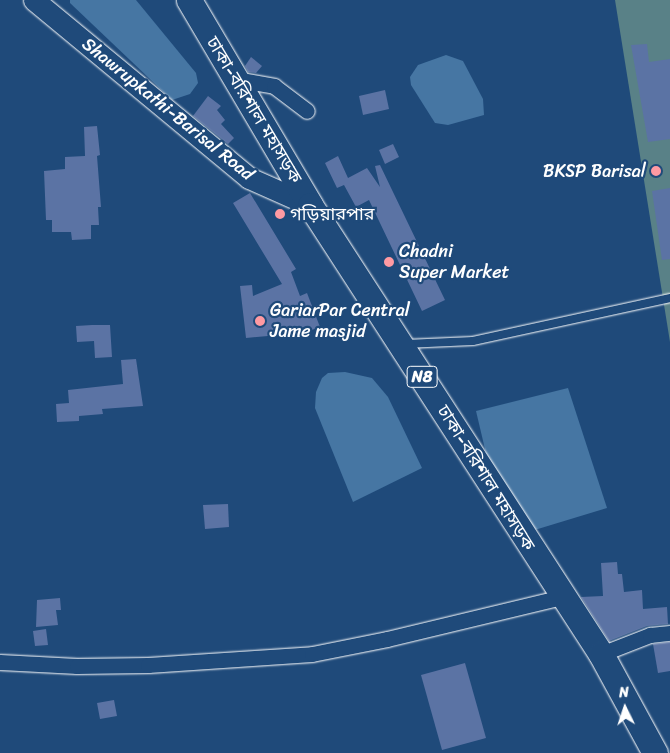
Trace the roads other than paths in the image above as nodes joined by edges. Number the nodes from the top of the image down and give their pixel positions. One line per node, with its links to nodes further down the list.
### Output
1 (34, 0): 5 (main road, Shawrupkathi-Barisal Road)
2 (189, 0): 3 (highway, ঢাকা-বরিশাল মহাসড়ক / N8)
3 (235, 79): 4 (street); 5 (highway, ঢাকা-বরিশাল মহাসড়ক / N8)
4 (307, 111)
5 (310, 205): 7 (highway, ঢাকা-বরিশাল মহাসড়ক / N8)
6 (670, 298): 7 (lane)
7 (400, 344): 8 (highway, ঢাকা-বরিশাল মহাসড়ক / N8)
8 (562, 597): 10 (highway, ঢাকা-বরিশাল মহাসড়ক / N8); 11 (street)
9 (670, 633): 10 (street)
10 (601, 654): 12 (highway, ঢাকা-বরিশাল মহাসড়ক / N8)
11 (0, 662)
12 (655, 753)

